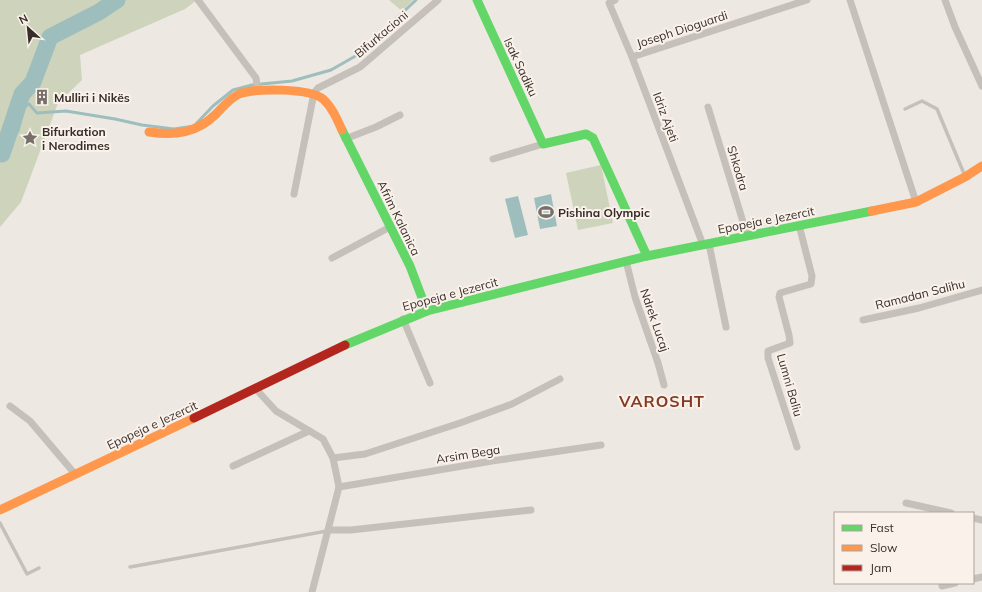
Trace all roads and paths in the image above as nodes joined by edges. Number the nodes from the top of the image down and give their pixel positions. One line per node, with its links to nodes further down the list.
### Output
1 (198, 0): 10 (street)
2 (438, 0): 11 (street, Bifurkacioni)
3 (477, 0): 17 (main road, Isak Sadiku)
4 (614, 0): 8 (street, Idriz Ajeti)
5 (807, 0): 8 (street, Joseph Dioguardi)
6 (850, 0): 22 (street)
7 (945, 0): 9 (street)
8 (632, 57): 26 (street, Idriz Ajeti)
9 (982, 86)
10 (257, 89): 11 (main road); 15 (main road)
11 (314, 93): 16 (main road, Afrim Kalanica); 21 (street)
12 (708, 107): 25 (street, Shkodra)
13 (905, 109): 20 (lane)
14 (400, 115): 16 (street)
15 (149, 132)
16 (345, 138): 24 (main road, Afrim Kalanica)
17 (543, 144): 18 (street); 27 (main road)
18 (493, 159)
19 (982, 166): 20 (main road, Epopeja e Jezercit)
20 (965, 178): 22 (main road, Epopeja e Jezercit)
21 (294, 194)
22 (916, 202): 23 (main road, Epopeja e Jezercit)
23 (799, 225): 25 (main road, Epopeja e Jezercit); 42 (street, Lumni Baliu)
24 (390, 227): 28 (street); 31 (main road, Afrim Kalanica)
25 (747, 235): 26 (main road, Epopeja e Jezercit)
26 (706, 244): 27 (main road, Epopeja e Jezercit); 34 (street, Idriz Ajeti)
27 (647, 256): 29 (main road, Epopeja e Jezercit)
28 (332, 258)
29 (626, 261): 31 (main road, Epopeja e Jezercit); 37 (street, Ndrek Lucaj)
30 (982, 290): 33 (street, Ramadan Salihu)
31 (427, 311): 32 (main road, Epopeja e Jezercit)
32 (403, 319): 36 (street); 38 (main road, Epopeja e Jezercit)
33 (863, 320)
34 (726, 327)
35 (560, 379): 43 (street)
36 (430, 383)
37 (664, 385)
38 (256, 389): 40 (street); 45 (main road, Epopeja e Jezercit)
39 (10, 406): 45 (street)
40 (309, 431): 43 (street); 44 (street)
41 (601, 445): 46 (street, Arsim Bega)
42 (797, 446)
43 (334, 458): 46 (street)
44 (233, 466)
45 (75, 474): 48 (main road, Epopeja e Jezercit)
46 (340, 487): 52 (street)
47 (906, 503): 50 (street)
48 (0, 510)
49 (531, 510): 52 (street)
50 (946, 512)
51 (0, 523): 54 (lane)
52 (329, 530): 53 (lane); 57 (street)
53 (130, 567)
54 (38, 568)
55 (951, 584): 56 (street)
56 (942, 586)
57 (312, 592)

